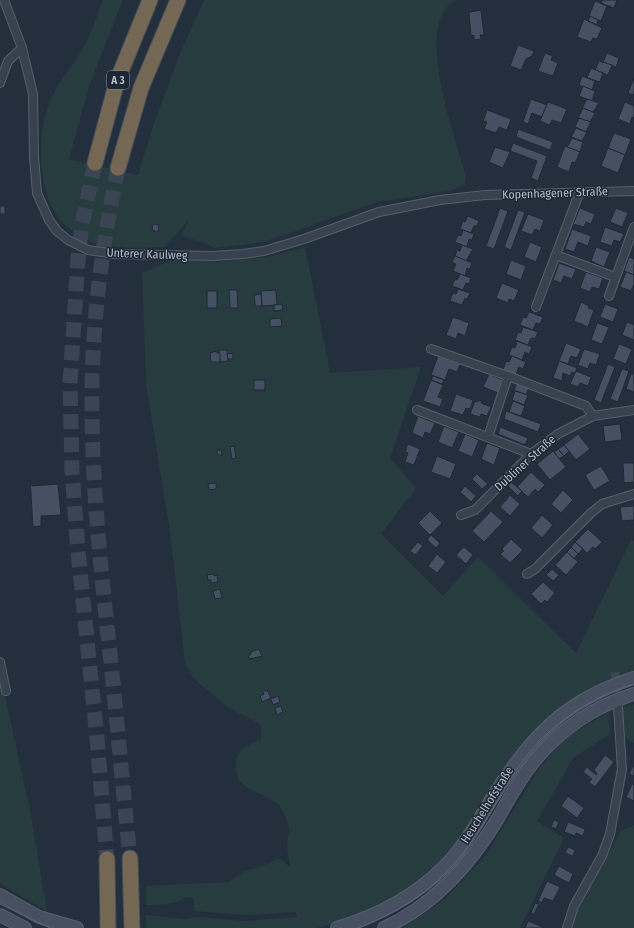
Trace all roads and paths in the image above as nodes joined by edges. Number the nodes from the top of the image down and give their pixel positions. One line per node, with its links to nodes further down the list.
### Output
1 (4, 0): 4 (street, Unterer Kaulweg)
2 (150, 0): 6 (highway, A 3)
3 (178, 0): 7 (highway, A 3)
4 (22, 48): 5 (street); 10 (street, Unterer Kaulweg)
5 (0, 83)
6 (95, 163)
7 (118, 168)
8 (580, 191): 9 (street, Kopenhagener Straße); 10 (street, Kopenhagener Straße); 12 (street)
9 (634, 191)
10 (476, 196)
11 (634, 227): 13 (street)
12 (556, 255): 13 (street); 15 (street)
13 (615, 277): 14 (street)
14 (609, 296)
15 (536, 307)
16 (431, 349): 17 (street)
17 (508, 376): 20 (street); 21 (street)
18 (417, 410): 21 (street)
19 (634, 410): 20 (street, Dubliner Straße)
20 (592, 416): 22 (street, Dubliner Straße)
21 (488, 437): 22 (street)
22 (531, 454): 24 (street, Dubliner Straße)
23 (634, 494): 25 (street)
24 (461, 515)
25 (527, 574)
26 (0, 662): 28 (street)
27 (634, 678): 39 (main road, Heuchelhofstraße)
28 (6, 691)
29 (634, 694): 40 (main road, Heuchelhofstraße)
30 (618, 707): 41 (street)
31 (130, 858): 38 (highway)
32 (107, 859): 37 (highway)
33 (0, 895): 36 (main road)
34 (0, 915): 35 (main road)
35 (25, 928)
36 (77, 928)
37 (108, 928)
38 (132, 928)
39 (337, 928)
40 (384, 928)
41 (567, 928)

